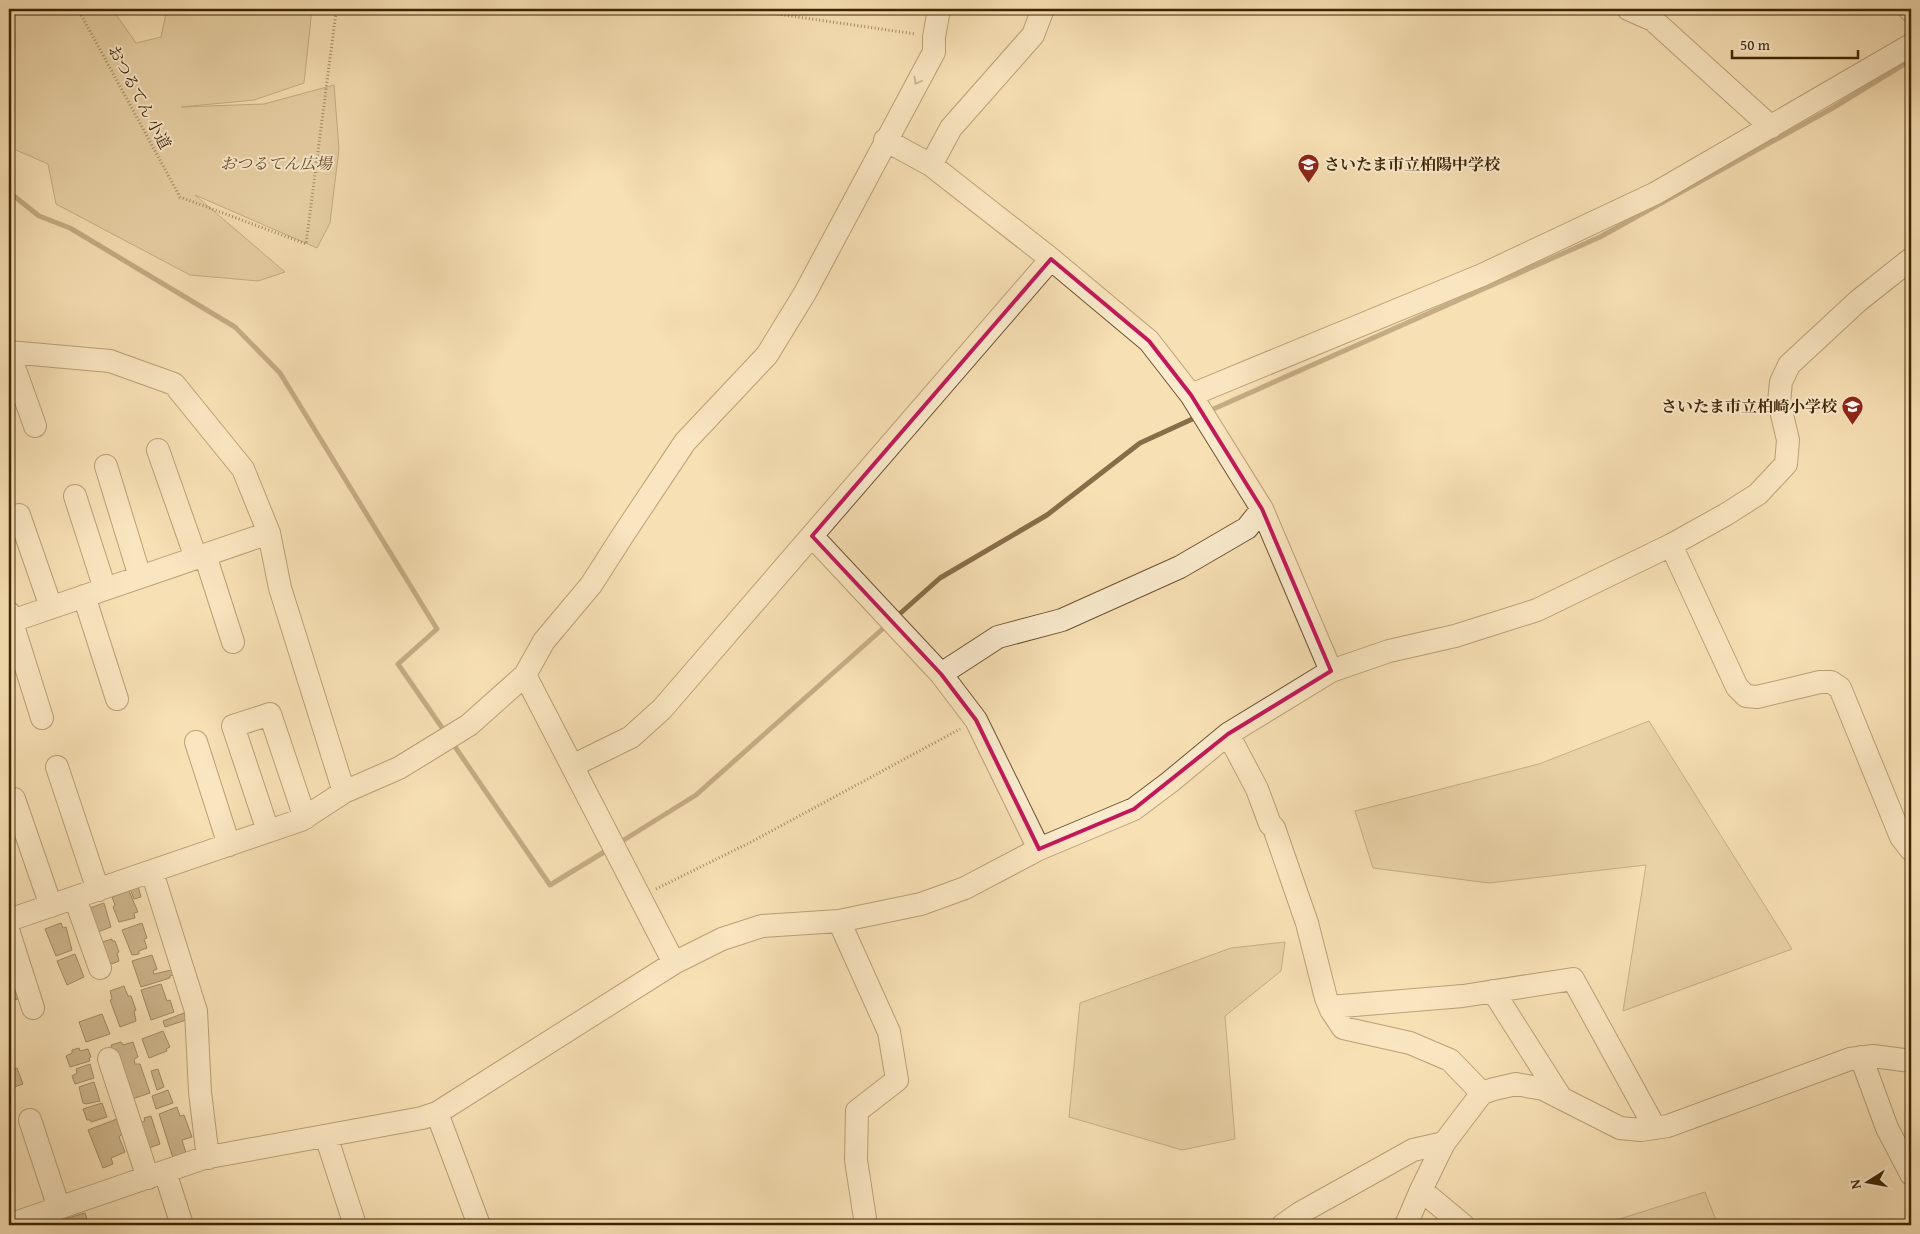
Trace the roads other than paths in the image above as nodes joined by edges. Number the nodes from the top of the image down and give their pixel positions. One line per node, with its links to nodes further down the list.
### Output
1 (939, 9): 6 (street, one-way to 6)
2 (1042, 9): 7 (street)
3 (1628, 9): 5 (street)
4 (1911, 45): 5 (street)
5 (1771, 127): 11 (street)
6 (885, 140): 7 (street); 29 (street)
7 (931, 165): 8 (street)
8 (1051, 258): 11 (street); 19 (street)
9 (1911, 258): 20 (street)
10 (9, 352): 12 (street); 18 (street)
11 (1190, 395): 16 (street)
12 (35, 426)
13 (158, 450): 21 (street)
14 (106, 466): 22 (street)
15 (75, 496): 23 (street)
16 (1262, 509): 27 (street); 28 (street)
17 (20, 515): 24 (street)
18 (270, 534): 21 (street); 36 (street)
19 (812, 536): 28 (street); 35 (street)
20 (1671, 544): 27 (street); 40 (street)
21 (200, 557): 22 (street); 26 (street)
22 (140, 577): 23 (street)
23 (95, 592): 24 (street); 30 (street)
24 (51, 607): 25 (street)
25 (10, 618): 31 (street)
26 (233, 642)
27 (1331, 671): 32 (street)
28 (941, 674): 42 (street)
29 (525, 675): 35 (street); 36 (street)
30 (117, 699)
31 (42, 718)
32 (1228, 734): 42 (street); 53 (street)
33 (196, 742): 41 (street)
34 (57, 766): 44 (street)
35 (572, 766): 50 (street)
36 (344, 792): 38 (street)
37 (14, 799): 46 (street)
38 (305, 818): 39 (street); 39 (street)
39 (268, 832): 41 (street)
40 (1908, 839)
41 (229, 845): 43 (street)
42 (1039, 849): 48 (street)
43 (152, 872): 44 (street); 65 (street)
44 (98, 890): 45 (street)
45 (75, 898): 46 (street); 51 (street)
46 (51, 906): 47 (street)
47 (9, 920)
48 (839, 921): 50 (street); 74 (street)
49 (9, 932): 54 (street)
50 (674, 963): 60 (street)
51 (100, 968)
52 (1493, 991): 53 (street); 59 (street); 62 (street)
53 (1330, 1007): 58 (street)
54 (34, 1008)
55 (1861, 1057): 57 (street); 62 (street); 66 (street)
56 (109, 1059): 67 (street)
57 (1911, 1061)
58 (1482, 1093): 59 (street); 64 (street)
59 (1561, 1098): 62 (street)
60 (437, 1114): 63 (street); 73 (street)
61 (30, 1120): 69 (street)
62 (1655, 1128)
63 (326, 1136): 65 (street); 72 (street)
64 (1444, 1143): 68 (street); 75 (street)
65 (208, 1158): 67 (street)
66 (1911, 1174)
67 (156, 1175): 69 (street); 71 (street)
68 (1420, 1190): 76 (street); 77 (street)
69 (59, 1208): 70 (street)
70 (16, 1224)
71 (182, 1225)
72 (355, 1225)
73 (479, 1225)
74 (866, 1225)
75 (1283, 1225)
76 (1406, 1225)
77 (1463, 1225)

